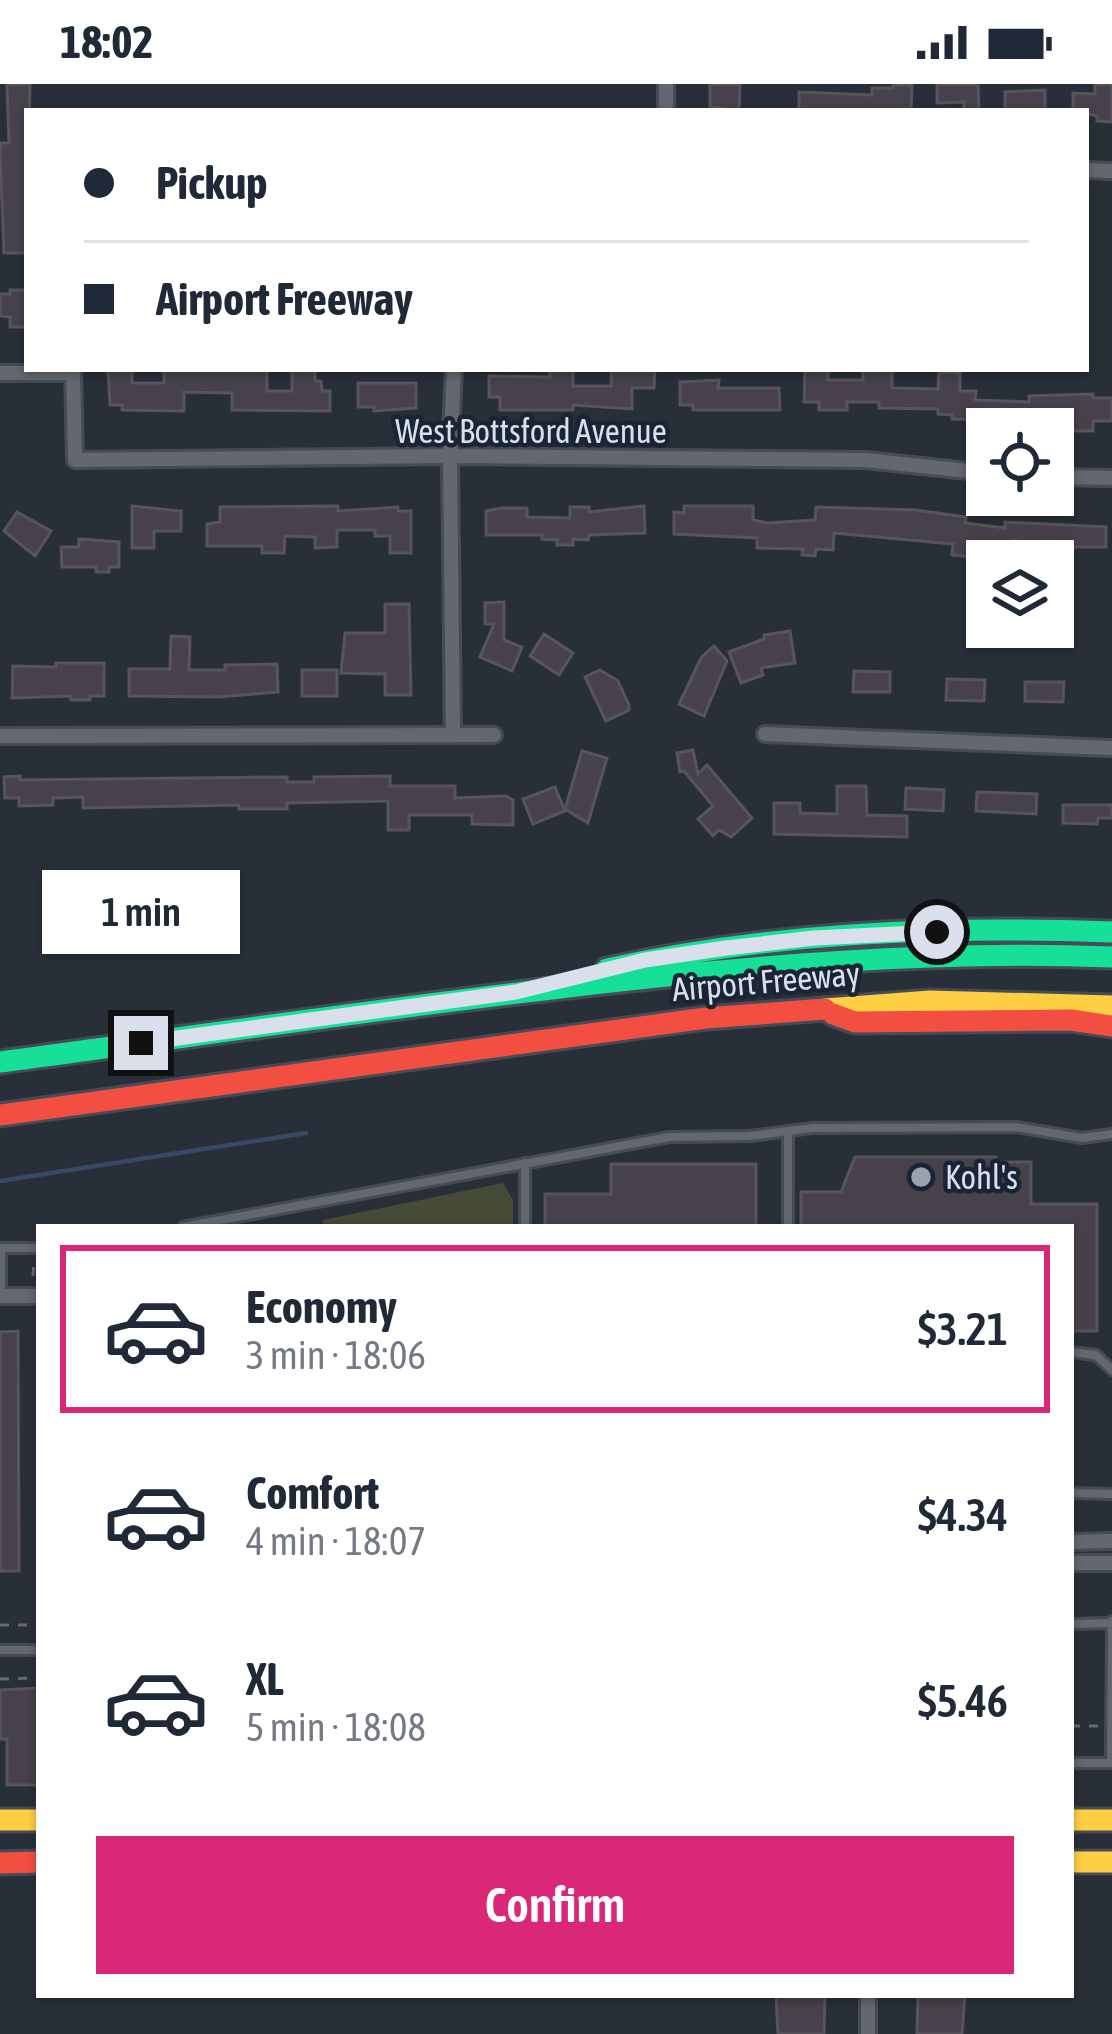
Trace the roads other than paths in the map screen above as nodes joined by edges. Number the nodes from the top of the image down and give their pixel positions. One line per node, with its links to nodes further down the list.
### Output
1 (36, 372): 4 (street)
2 (73, 372): 5 (street, West Bottsford Avenue)
3 (454, 372): 5 (street)
4 (0, 373)
5 (451, 456): 6 (street, West Bottsford Avenue); 10 (street)
6 (966, 471)
7 (1074, 477): 8 (street)
8 (1112, 478)
9 (765, 734): 13 (street)
10 (452, 735): 11 (street); 12 (street)
11 (494, 735)
12 (0, 736)
13 (1112, 748)
14 (1112, 932): 16 (main road)
15 (1112, 956): 16 (main road, Airport Freeway)
16 (516, 992): 20 (main road, Airport Freeway)
17 (1112, 1006): 18 (main road, Airport Freeway)
18 (814, 1007): 19 (main road); 21 (main road, Airport Freeway)
19 (1112, 1026)
20 (0, 1062)
21 (0, 1115)
22 (788, 1132): 23 (lane); 24 (lane); 27 (lane)
23 (1112, 1134)
24 (525, 1163): 25 (lane); 26 (lane)
25 (199, 1224)
26 (525, 1224)
27 (788, 1224)
28 (1, 1248): 29 (lane); 30 (lane)
29 (36, 1248)
30 (0, 1296): 31 (street)
31 (36, 1296)
32 (1074, 1352): 33 (lane)
33 (1112, 1370)
34 (1074, 1493): 35 (lane)
35 (1112, 1494)
36 (1112, 1541): 37 (street)
37 (1074, 1542)
38 (1074, 1563): 39 (street)
39 (1112, 1563)
40 (1111, 1622): 41 (lane); 44 (lane)
41 (1074, 1624)
42 (0, 1650): 43 (lane)
43 (36, 1650)
44 (1110, 1726): 46 (lane)
45 (1074, 1763): 46 (lane)
46 (1112, 1763)
47 (0, 1820): 48 (main road)
48 (36, 1820)
49 (1112, 1820): 50 (main road)
50 (1074, 1821)
51 (36, 1862): 54 (main road)
52 (1074, 1862): 53 (main road)
53 (1112, 1862)
54 (0, 1863)
55 (868, 1998): 56 (street)
56 (868, 2034)

